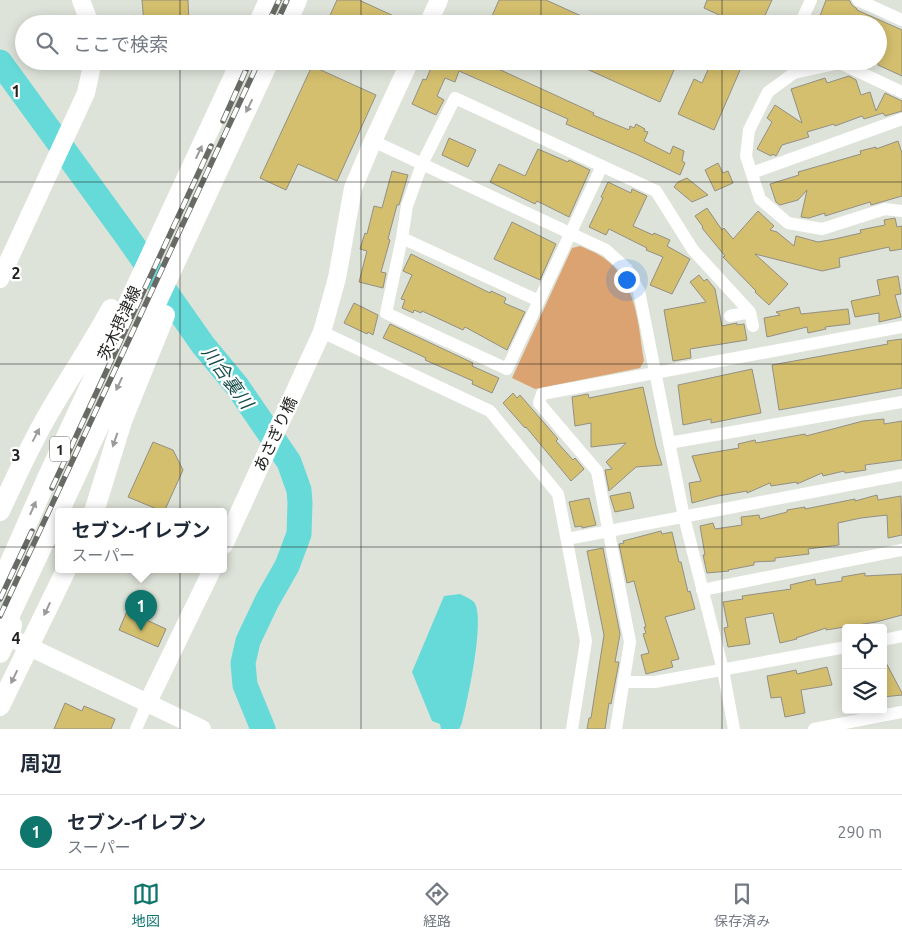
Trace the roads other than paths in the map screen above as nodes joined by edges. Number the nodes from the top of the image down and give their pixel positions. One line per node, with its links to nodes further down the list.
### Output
1 (81, 0): 7 (street)
2 (269, 0): 8 (main road)
3 (297, 0): 9 (main road)
4 (439, 0): 10 (street)
5 (811, 0): 11 (street)
6 (858, 0): 12 (street)
7 (87, 15)
8 (262, 15)
9 (290, 15)
10 (432, 15)
11 (804, 15)
12 (902, 20)
13 (91, 70): 28 (street)
14 (237, 70): 31 (main road, one-way to 14)
15 (265, 70): 37 (main road, one-way to 37)
16 (406, 70): 21 (street, あさぎり橋)
17 (789, 70): 24 (street)
18 (855, 70): 19 (street)
19 (902, 92)
20 (902, 120): 24 (street)
21 (372, 141): 22 (street); 36 (street, あさぎり橋)
22 (422, 164): 23 (street); 26 (street); 27 (street)
23 (602, 166): 26 (street); 32 (street)
24 (752, 173): 25 (street)
25 (902, 211)
26 (571, 233): 30 (street); 38 (street)
27 (402, 238): 30 (street); 30 (street)
28 (5, 256): 29 (street)
29 (0, 279)
30 (539, 301)
31 (117, 312): 44 (main road, one-way to 31); 50 (main road, 茨木摂津線 / 1, one-way to 31)
32 (750, 312): 33 (street); 34 (street)
33 (730, 316)
34 (753, 326)
35 (902, 327): 38 (street)
36 (322, 332): 48 (street, あさぎり橋); 49 (street)
37 (145, 343): 42 (main road, 茨木摂津線 / 1, one-way to 42); 43 (main road, one-way to 43)
38 (656, 372): 40 (street); 47 (street)
39 (902, 402): 40 (street)
40 (670, 444): 45 (street)
41 (902, 475): 45 (street)
42 (62, 508)
43 (95, 508)
44 (0, 511)
45 (684, 517): 47 (street); 57 (street)
46 (55, 521): 52 (main road, 茨木摂津線 / 1)
47 (609, 531): 49 (street); 65 (street)
48 (227, 538)
49 (567, 539): 72 (street)
50 (16, 545): 53 (main road); 56 (main road, 茨木摂津線 / 1)
51 (902, 550): 57 (street)
52 (38, 556): 58 (main road, 茨木摂津線 / 1); 63 (main road)
53 (0, 570)
54 (65, 573): 61 (main road, one-way to 61)
55 (211, 573): 66 (street)
56 (0, 586)
57 (702, 590): 64 (street)
58 (0, 635): 61 (street)
59 (902, 636): 60 (street)
60 (887, 639)
61 (28, 648): 66 (street); 67 (main road, one-way to 67)
62 (842, 648): 64 (street)
63 (0, 653)
64 (723, 670): 65 (street); 74 (street)
65 (624, 682): 73 (street)
66 (147, 704): 69 (street); 71 (street)
67 (0, 706)
68 (902, 712): 70 (street)
69 (194, 726)
70 (851, 726): 75 (street)
71 (136, 729)
72 (572, 729)
73 (616, 729)
74 (734, 729)
75 (814, 729)

